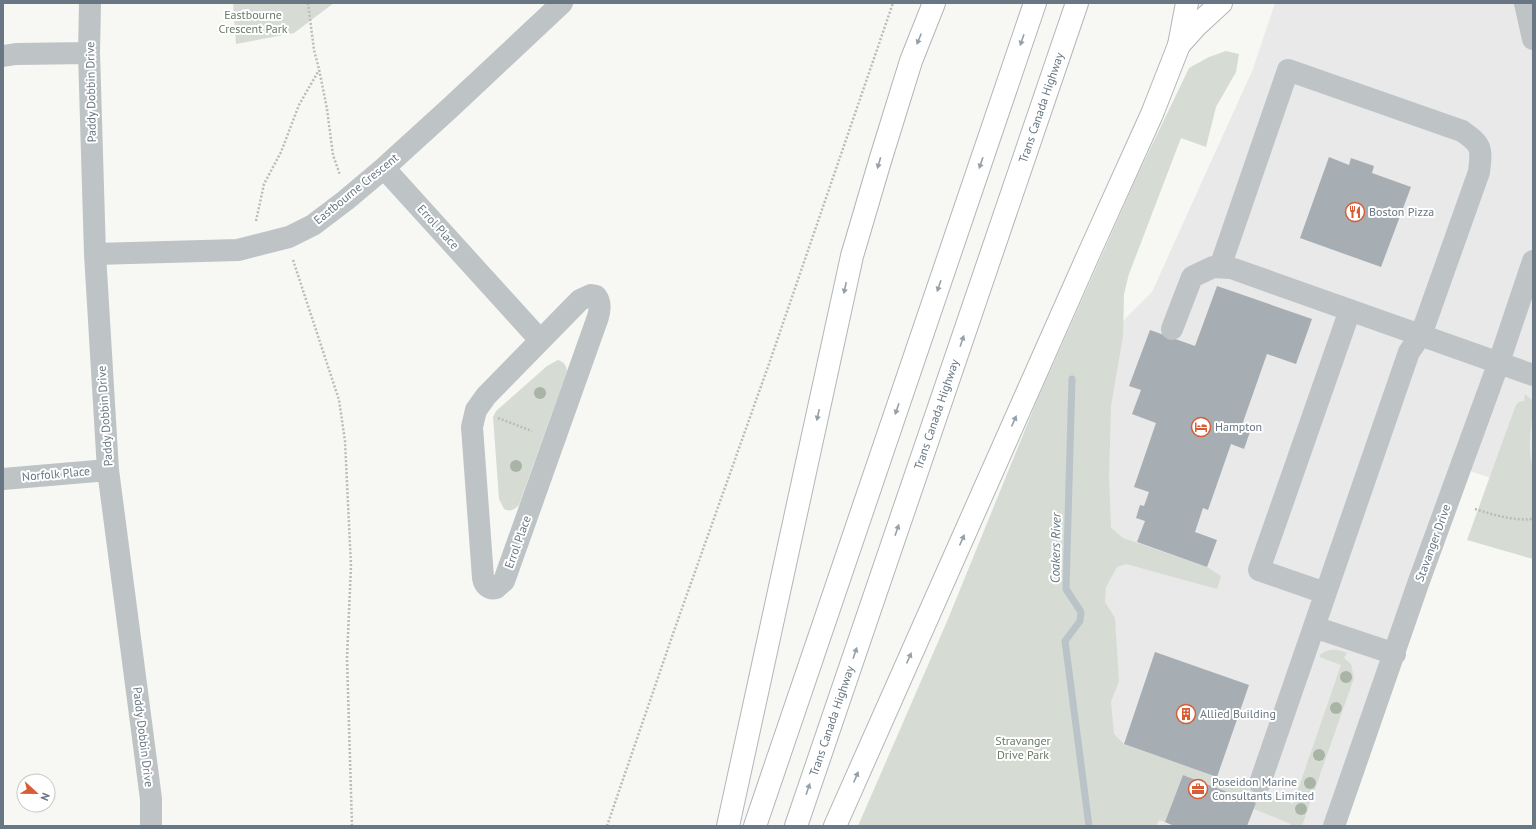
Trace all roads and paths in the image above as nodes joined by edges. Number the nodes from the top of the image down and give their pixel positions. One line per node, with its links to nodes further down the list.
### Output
1 (90, 3): 13 (street, Paddy Dobbin Drive)
2 (308, 3): 15 (path)
3 (562, 3): 16 (street, Eastbourne Crescent)
4 (893, 3): 41 (path)
5 (934, 3): 42 (highway, one-way to 42)
6 (1035, 3): 43 (highway, one-way to 43)
7 (1077, 3): 44 (highway, Trans Canada Highway, one-way to 7)
8 (1187, 3): 12 (highway)
9 (1221, 3): 12 (highway)
10 (1525, 3): 11 (street)
11 (1533, 39)
12 (1179, 45): 45 (highway, one-way to 12)
13 (90, 53): 14 (street); 19 (street, Paddy Dobbin Drive)
14 (3, 56)
15 (319, 69): 17 (path); 18 (path)
16 (384, 168): 19 (street, Eastbourne Crescent); 26 (street, Errol Place)
17 (340, 177)
18 (256, 221)
19 (95, 254): 31 (street, Paddy Dobbin Drive)
20 (292, 257): 40 (path)
21 (1533, 261): 27 (street, Stavanger Drive)
22 (1220, 267): 23 (street); 24 (street); 25 (street)
23 (1350, 310): 25 (street); 35 (street)
24 (1172, 329)
25 (1421, 335): 27 (street); 35 (street)
26 (540, 340): 29 (street, Errol Place); 30 (street, Errol Place)
27 (1499, 362): 28 (street); 37 (street, Stavanger Drive)
28 (1533, 375)
29 (476, 410): 30 (path); 30 (street, Errol Place)
30 (556, 439)
31 (108, 470): 32 (street, Norfolk Place); 39 (street, Paddy Dobbin Drive)
32 (3, 479)
33 (1475, 509): 34 (path)
34 (1533, 519)
35 (1325, 594): 36 (street)
36 (1314, 626): 37 (street); 38 (street)
37 (1395, 654): 46 (street, Stavanger Drive)
38 (1260, 783)
39 (151, 826)
40 (352, 826)
41 (607, 826)
42 (728, 826)
43 (755, 826)
44 (796, 826)
45 (835, 826)
46 (1334, 826)

